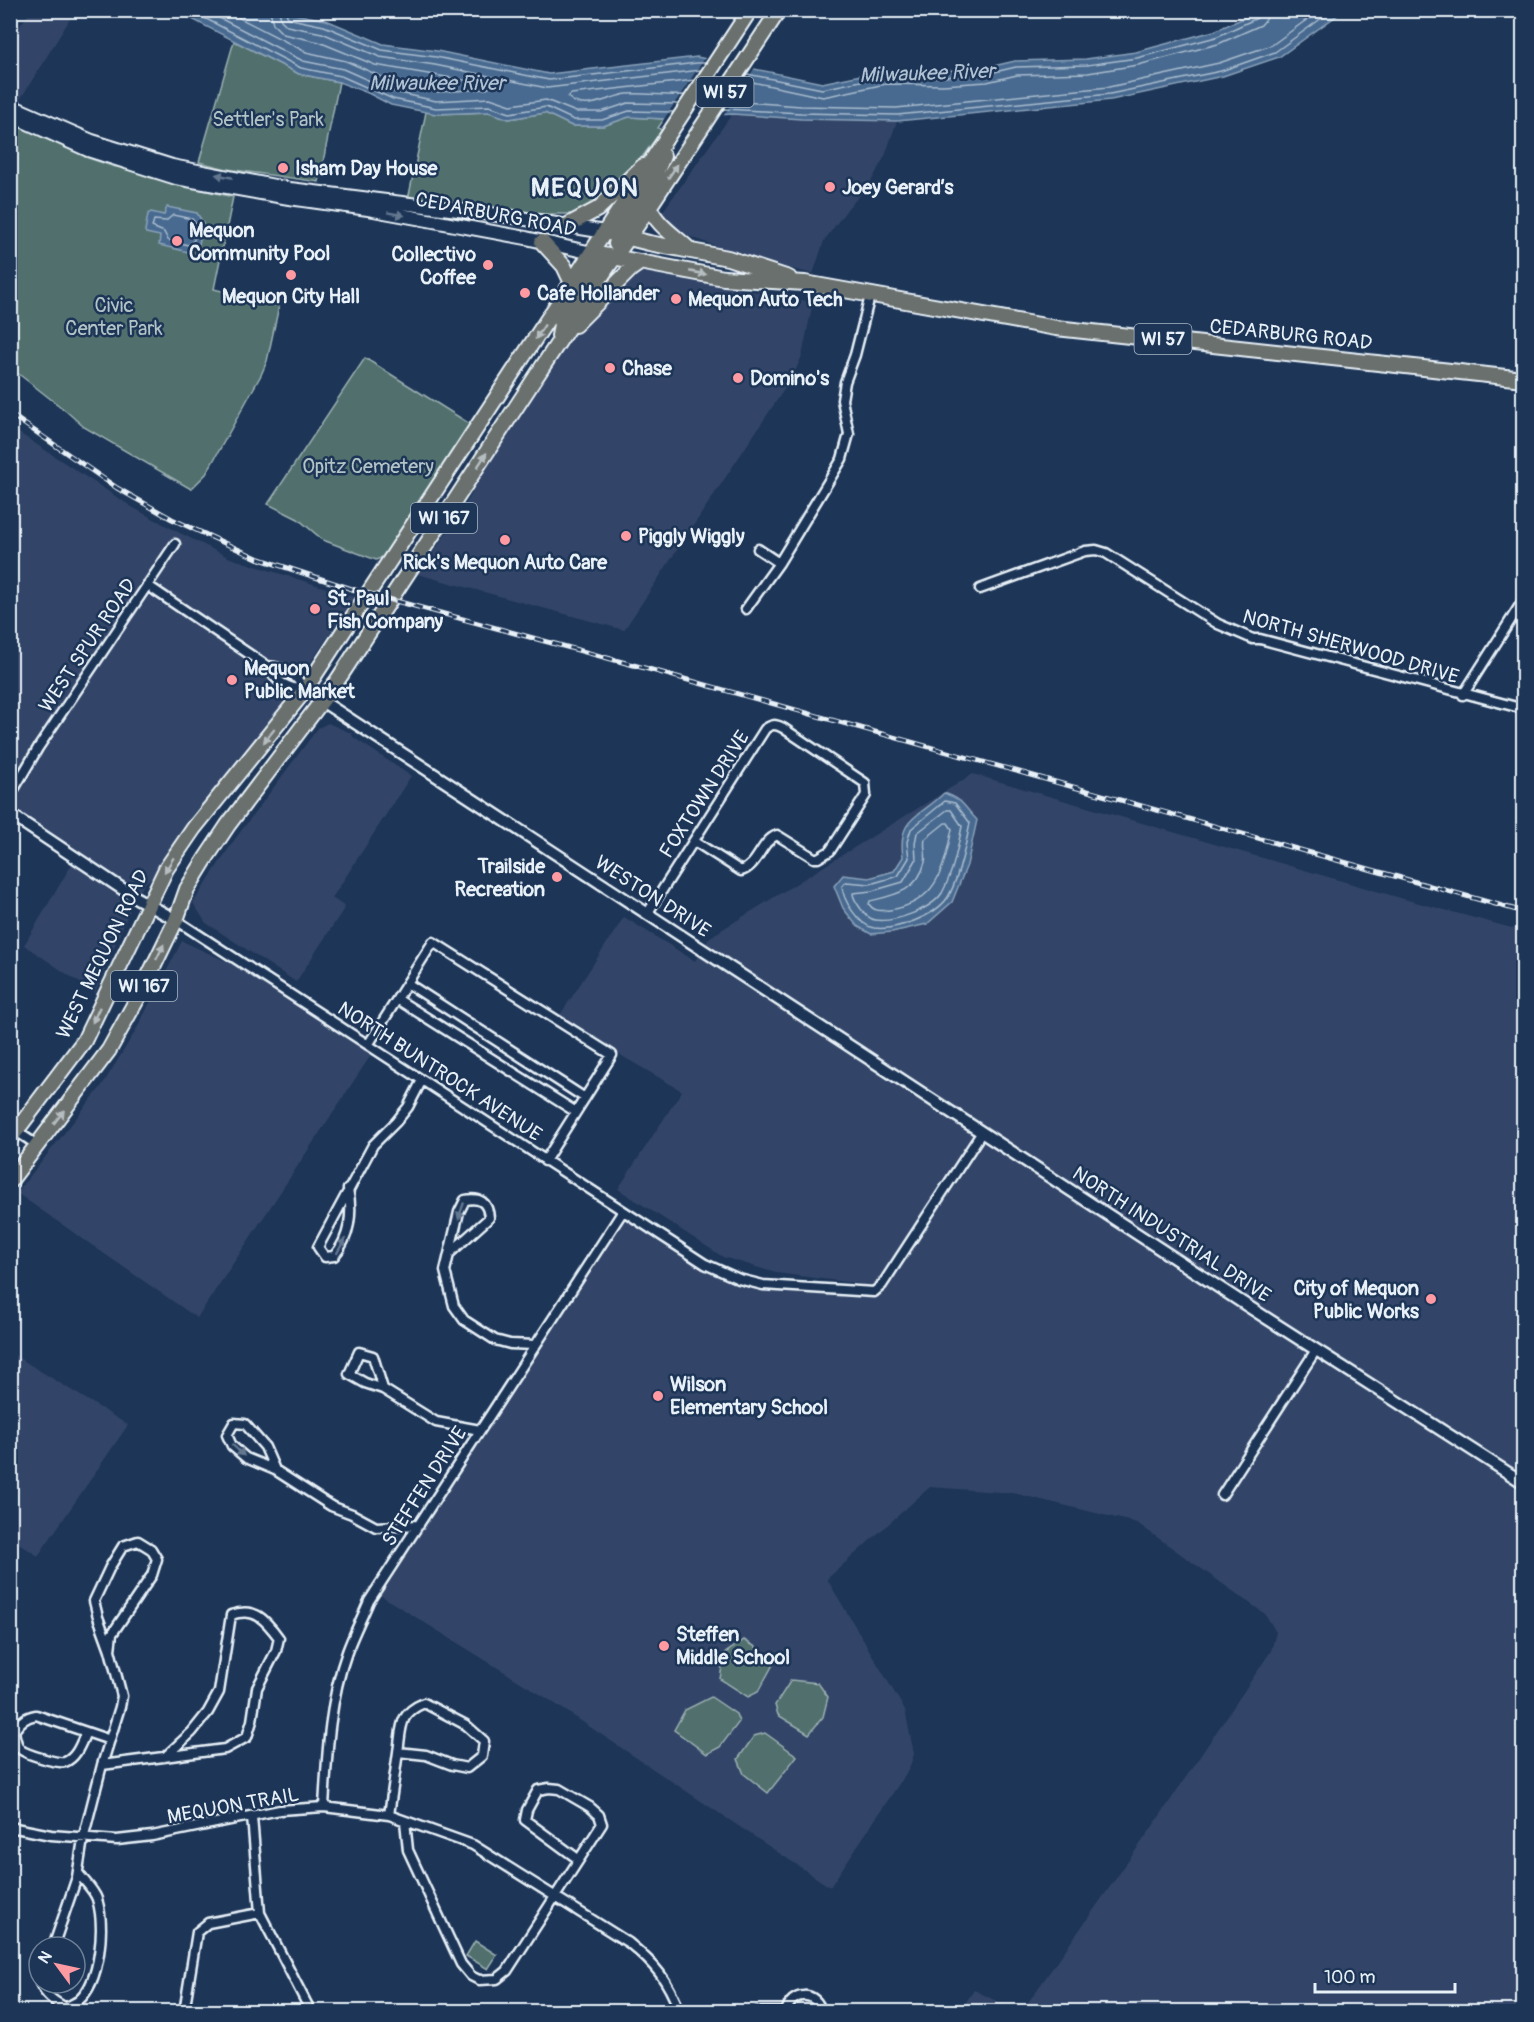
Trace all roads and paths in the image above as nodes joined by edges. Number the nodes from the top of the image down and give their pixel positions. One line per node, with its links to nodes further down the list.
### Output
1 (750, 10): 5 (main road, WEST MEQUON ROAD / WI 57)
2 (779, 10): 7 (main road, WEST MEQUON ROAD / WI 57, one-way to 2)
3 (10, 108): 8 (main road, CEDARBURG ROAD, one-way to 3)
4 (10, 115): 10 (main road, CEDARBURG ROAD, one-way to 10)
5 (670, 134): 6 (main road, WEST MEQUON ROAD / WI 57); 9 (main road)
6 (656, 155): 8 (main road); 9 (main road, WEST MEQUON ROAD / WI 57)
7 (650, 206): 9 (main road, WEST MEQUON ROAD / WI 57); 11 (main road)
8 (568, 225): 9 (main road, CEDARBURG ROAD)
9 (617, 235): 11 (main road, CEDARBURG ROAD / WI 57); 12 (main road, WEST MEQUON ROAD / WI 57); 13 (main road, WEST MEQUON ROAD / WI 167)
10 (542, 242): 12 (main road, CEDARBURG ROAD); 15 (main road)
11 (691, 251): 16 (main road, CEDARBURG ROAD / WI 57)
12 (595, 254): 13 (main road, CEDARBURG ROAD / WI 57); 15 (main road, WEST MEQUON ROAD / WI 167); 18 (main road)
13 (614, 257): 14 (main road, CEDARBURG ROAD / WI 57); 18 (main road, WEST MEQUON ROAD / WI 167)
14 (641, 262): 16 (main road, CEDARBURG ROAD / WI 57, one-way to 16); 18 (main road)
15 (572, 283): 20 (main road, WEST MEQUON ROAD / WI 167, one-way to 20)
16 (805, 284): 17 (main road, CEDARBURG ROAD / WI 57)
17 (870, 296): 19 (main road, CEDARBURG ROAD / WI 57); 24 (street)
18 (562, 338): 21 (main road, WEST MEQUON ROAD / WI 167, one-way to 18)
19 (1524, 379)
20 (448, 471): 21 (main road); 30 (main road, WEST MEQUON ROAD / WI 167)
21 (466, 484): 32 (main road, WEST MEQUON ROAD / WI 167)
22 (175, 544): 25 (street, WEST SPUR ROAD)
23 (758, 549): 24 (street)
24 (779, 563): 28 (street)
25 (147, 585): 29 (street); 34 (street, WEST SPUR ROAD)
26 (980, 589): 31 (street, NORTH SHERWOOD DRIVE)
27 (1524, 598): 31 (street)
28 (746, 609)
29 (267, 666): 30 (street); 30 (street)
30 (305, 690): 32 (street, WESTON DRIVE); 37 (main road, WEST MEQUON ROAD / WI 167, one-way to 37)
31 (1463, 695): 33 (street, NORTH SHERWOOD DRIVE)
32 (322, 702): 38 (street, WESTON DRIVE); 39 (main road, WEST MEQUON ROAD / WI 167)
33 (1524, 710)
34 (10, 796)
35 (10, 814): 37 (street, NORTH BUNTROCK AVENUE)
36 (694, 841): 36 (street, FOXTOWN DRIVE); 38 (street, FOXTOWN DRIVE)
37 (147, 905): 39 (street, NORTH BUNTROCK AVENUE); 47 (main road, WEST MEQUON ROAD / WI 167, one-way to 47)
38 (647, 914): 46 (street, WESTON DRIVE)
39 (176, 921): 42 (street, NORTH BUNTROCK AVENUE); 48 (main road, WEST MEQUON ROAD / WI 167, one-way to 39)
40 (407, 983): 41 (street); 44 (street); 44 (street)
41 (397, 999): 42 (street); 45 (street)
42 (368, 1045): 43 (street, NORTH BUNTROCK AVENUE)
43 (422, 1080): 49 (street, NORTH BUNTROCK AVENUE); 51 (street)
44 (585, 1098): 45 (street)
45 (576, 1112): 49 (street)
46 (982, 1131): 52 (street, NORTH BUNTROCK AVENUE); 55 (street, NORTH INDUSTRIAL DRIVE)
47 (13, 1132): 48 (street)
48 (37, 1145): 50 (main road, WEST MEQUON ROAD / WI 167)
49 (545, 1161): 52 (street, NORTH BUNTROCK AVENUE)
50 (10, 1181)
51 (348, 1189): 51 (street, one-way to 51)
52 (623, 1211): 54 (street, STEFFEN DRIVE)
53 (451, 1252): 53 (street, one-way to 53); 54 (street)
54 (535, 1345): 57 (street, STEFFEN DRIVE)
55 (1316, 1350): 59 (street, NORTH INDUSTRIAL DRIVE); 60 (street)
56 (383, 1389): 56 (street); 57 (street)
57 (480, 1430): 61 (street, STEFFEN DRIVE)
58 (275, 1470): 58 (street, one-way to 58); 61 (street)
59 (1524, 1483)
60 (1222, 1495)
61 (419, 1525): 68 (street, STEFFEN DRIVE)
62 (110, 1650): 62 (street); 64 (street)
63 (86, 1732): 63 (street); 64 (street)
64 (110, 1740): 67 (street)
65 (398, 1752): 65 (street); 69 (street)
66 (165, 1757): 66 (street); 67 (street)
67 (102, 1765): 73 (street)
68 (324, 1807): 69 (street, MEQUON TRAIL); 70 (street, MEQUON TRAIL)
69 (389, 1815): 71 (street, MEQUON TRAIL)
70 (252, 1817): 73 (street, MEQUON TRAIL); 77 (street)
71 (405, 1821): 76 (street, MEQUON TRAIL); 76 (street)
72 (10, 1827): 73 (street, MEQUON TRAIL)
73 (83, 1839): 75 (street)
74 (578, 1859): 74 (street); 76 (street)
75 (78, 1873): 78 (street); 79 (street)
76 (556, 1897): 84 (street, MEQUON TRAIL)
77 (260, 1913): 82 (street); 83 (street)
78 (57, 1935)
79 (87, 1990)
80 (47, 1995): 81 (street)
81 (83, 1995)
82 (184, 2012)
83 (311, 2012)
84 (680, 2012)
85 (757, 2012): 86 (street)
86 (786, 2012): 87 (street)
87 (821, 2012)

